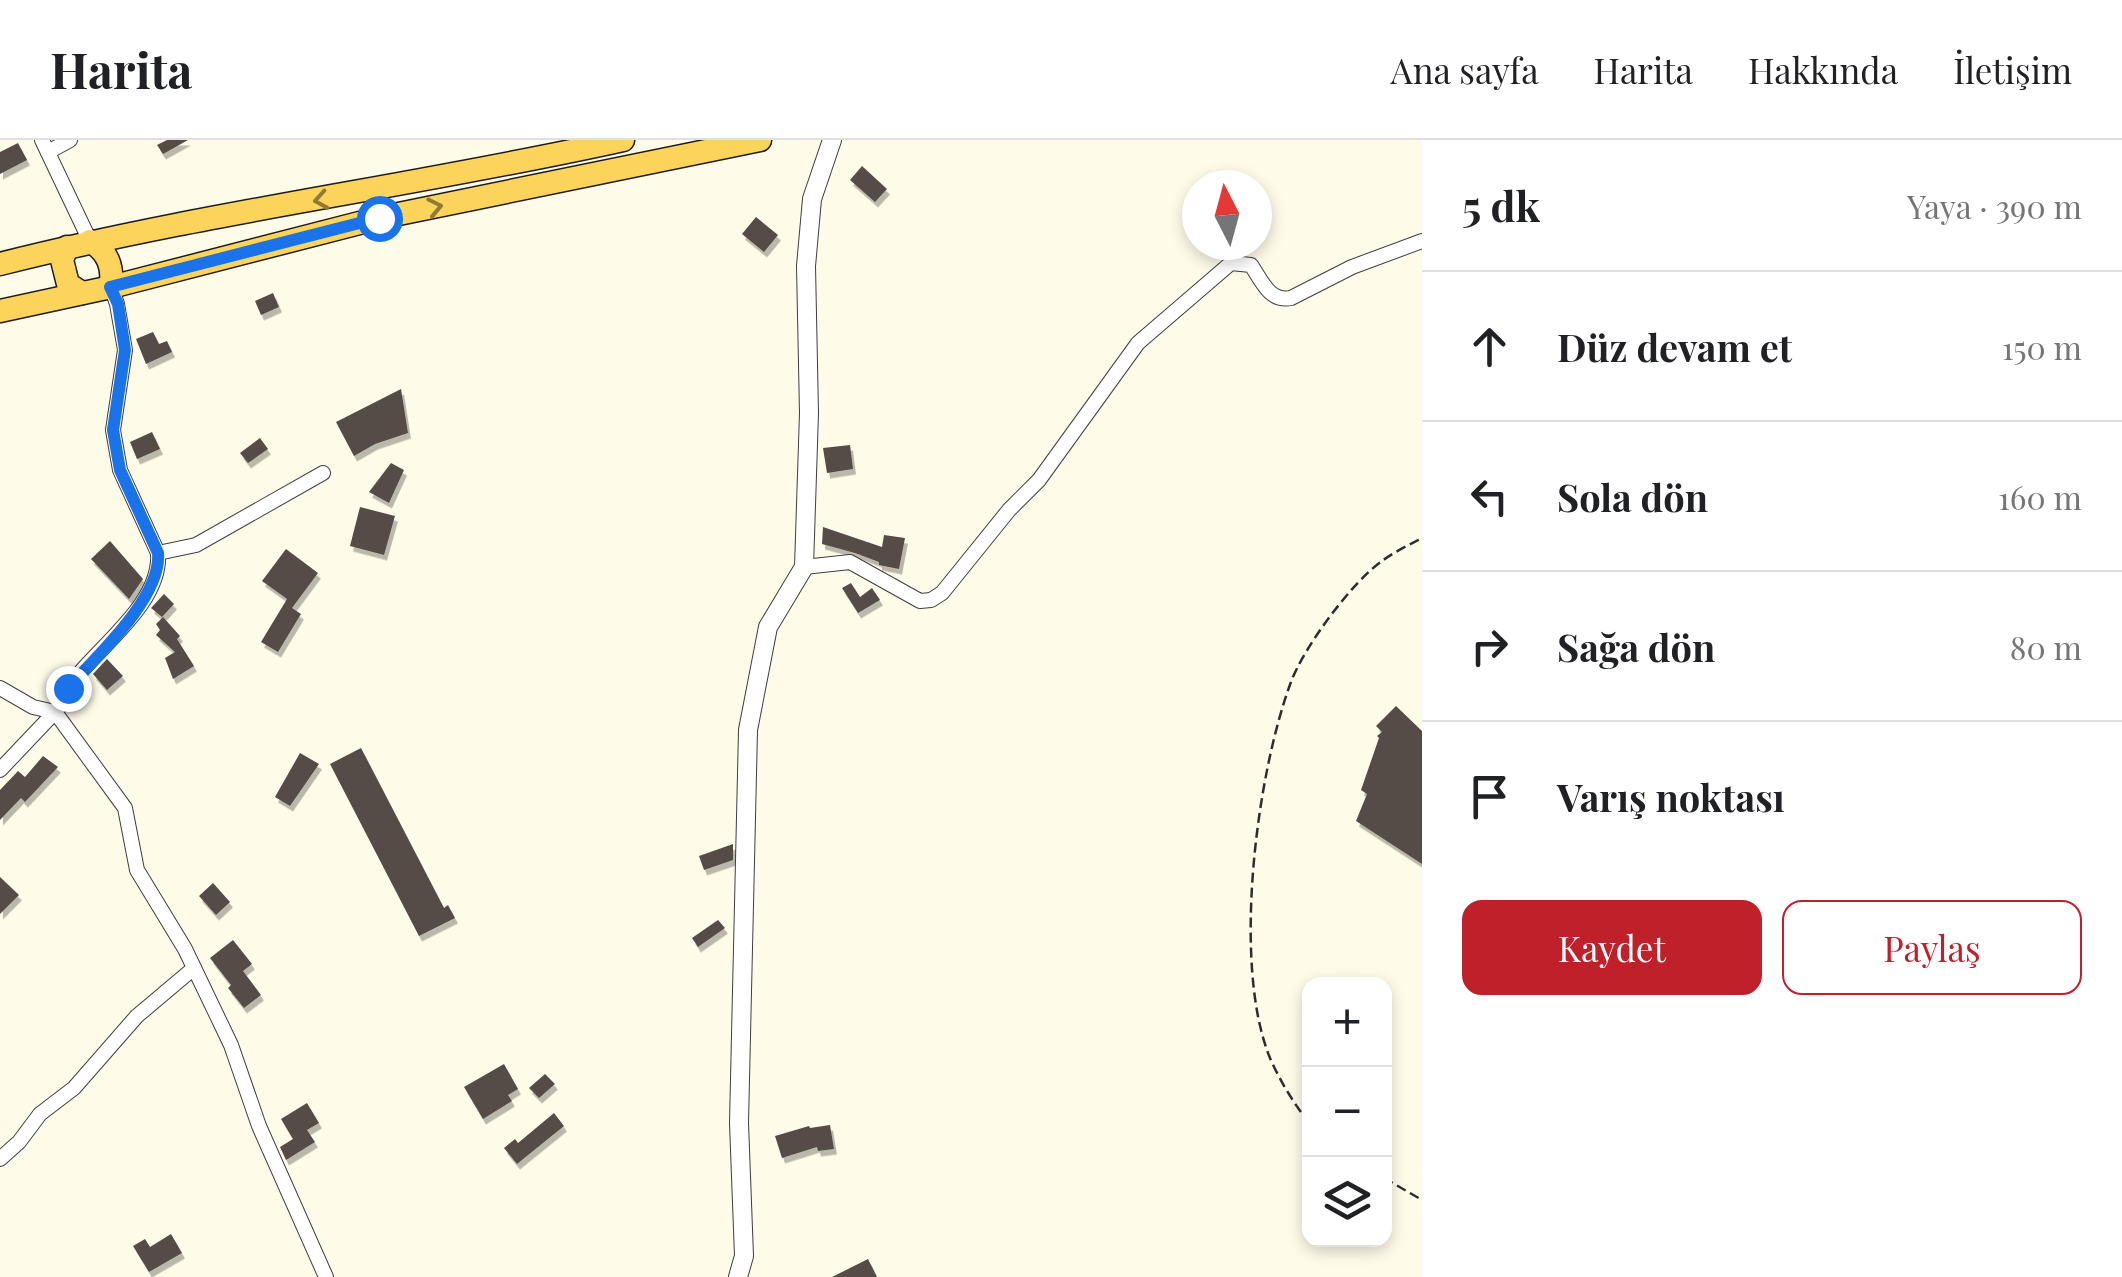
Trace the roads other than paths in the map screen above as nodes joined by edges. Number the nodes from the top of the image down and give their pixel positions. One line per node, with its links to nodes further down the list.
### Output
1 (70, 140): 6 (street)
2 (623, 140): 5 (main road)
3 (760, 140): 11 (main road, one-way to 3)
4 (832, 140): 16 (street)
5 (589, 144): 7 (main road, one-way to 7)
6 (45, 146): 7 (street)
7 (90, 241): 9 (main road); 11 (main road)
8 (1422, 241): 16 (street)
9 (66, 247): 10 (main road); 12 (main road)
10 (0, 264)
11 (110, 287): 12 (main road); 15 (street)
12 (82, 294): 13 (main road)
13 (0, 311)
14 (324, 473): 15 (street)
15 (158, 553): 18 (street)
16 (804, 567): 23 (street)
17 (0, 688): 18 (street)
18 (55, 712): 19 (street); 20 (street)
19 (0, 770)
20 (194, 968): 21 (street); 22 (street)
21 (0, 1159)
22 (326, 1277)
23 (738, 1277)

